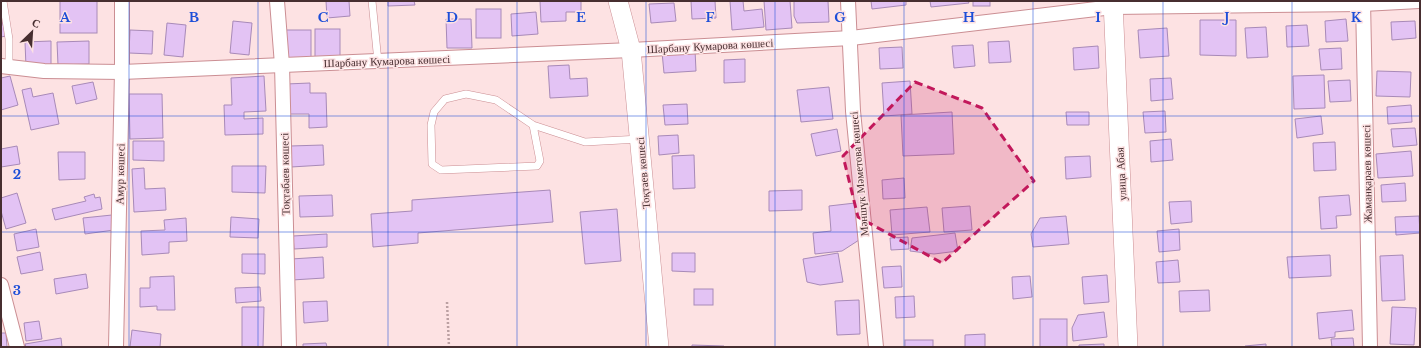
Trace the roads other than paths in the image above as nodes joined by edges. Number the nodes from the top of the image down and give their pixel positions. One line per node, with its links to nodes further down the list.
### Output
1 (3, 1): 14 (lane)
2 (122, 1): 15 (street, Амур көшесі)
3 (277, 1): 13 (street, Тоқтабаев көшесі)
4 (372, 1): 12 (lane)
5 (618, 1): 11 (street, Тоқтаев көшесі)
6 (848, 1): 10 (street, Мәншүк Мәметова көшесі)
7 (1419, 1): 8 (street, Шарбану Кумарова көшесі)
8 (1363, 2): 9 (street, Шарбану Кумарова көшесі); 25 (street, Жаманқараев көшесі)
9 (1113, 4): 10 (street, Шарбану Кумарова көшесі); 24 (street, улица Абая)
10 (851, 38): 11 (street, Шарбану Кумарова көшесі); 23 (street, Мәншүк Мәметова көшесі)
11 (632, 50): 12 (street, Шарбану Кумарова көшесі); 17 (street, Тоқтаев көшесі)
12 (378, 62): 13 (street, Шарбану Кумарова көшесі)
13 (282, 66): 15 (street, Шарбану Кумарова көшесі); 21 (street, Тоқтабаев көшесі)
14 (5, 67): 15 (street, Шарбану Кумарова көшесі)
15 (122, 72): 20 (street, Амур көшесі)
16 (533, 125): 16 (lane); 17 (lane)
17 (640, 139): 22 (street, Тоқтаев көшесі)
18 (1, 285): 19 (street)
19 (17, 347)
20 (116, 347)
21 (289, 347)
22 (659, 347)
23 (876, 347)
24 (1128, 347)
25 (1370, 347)

